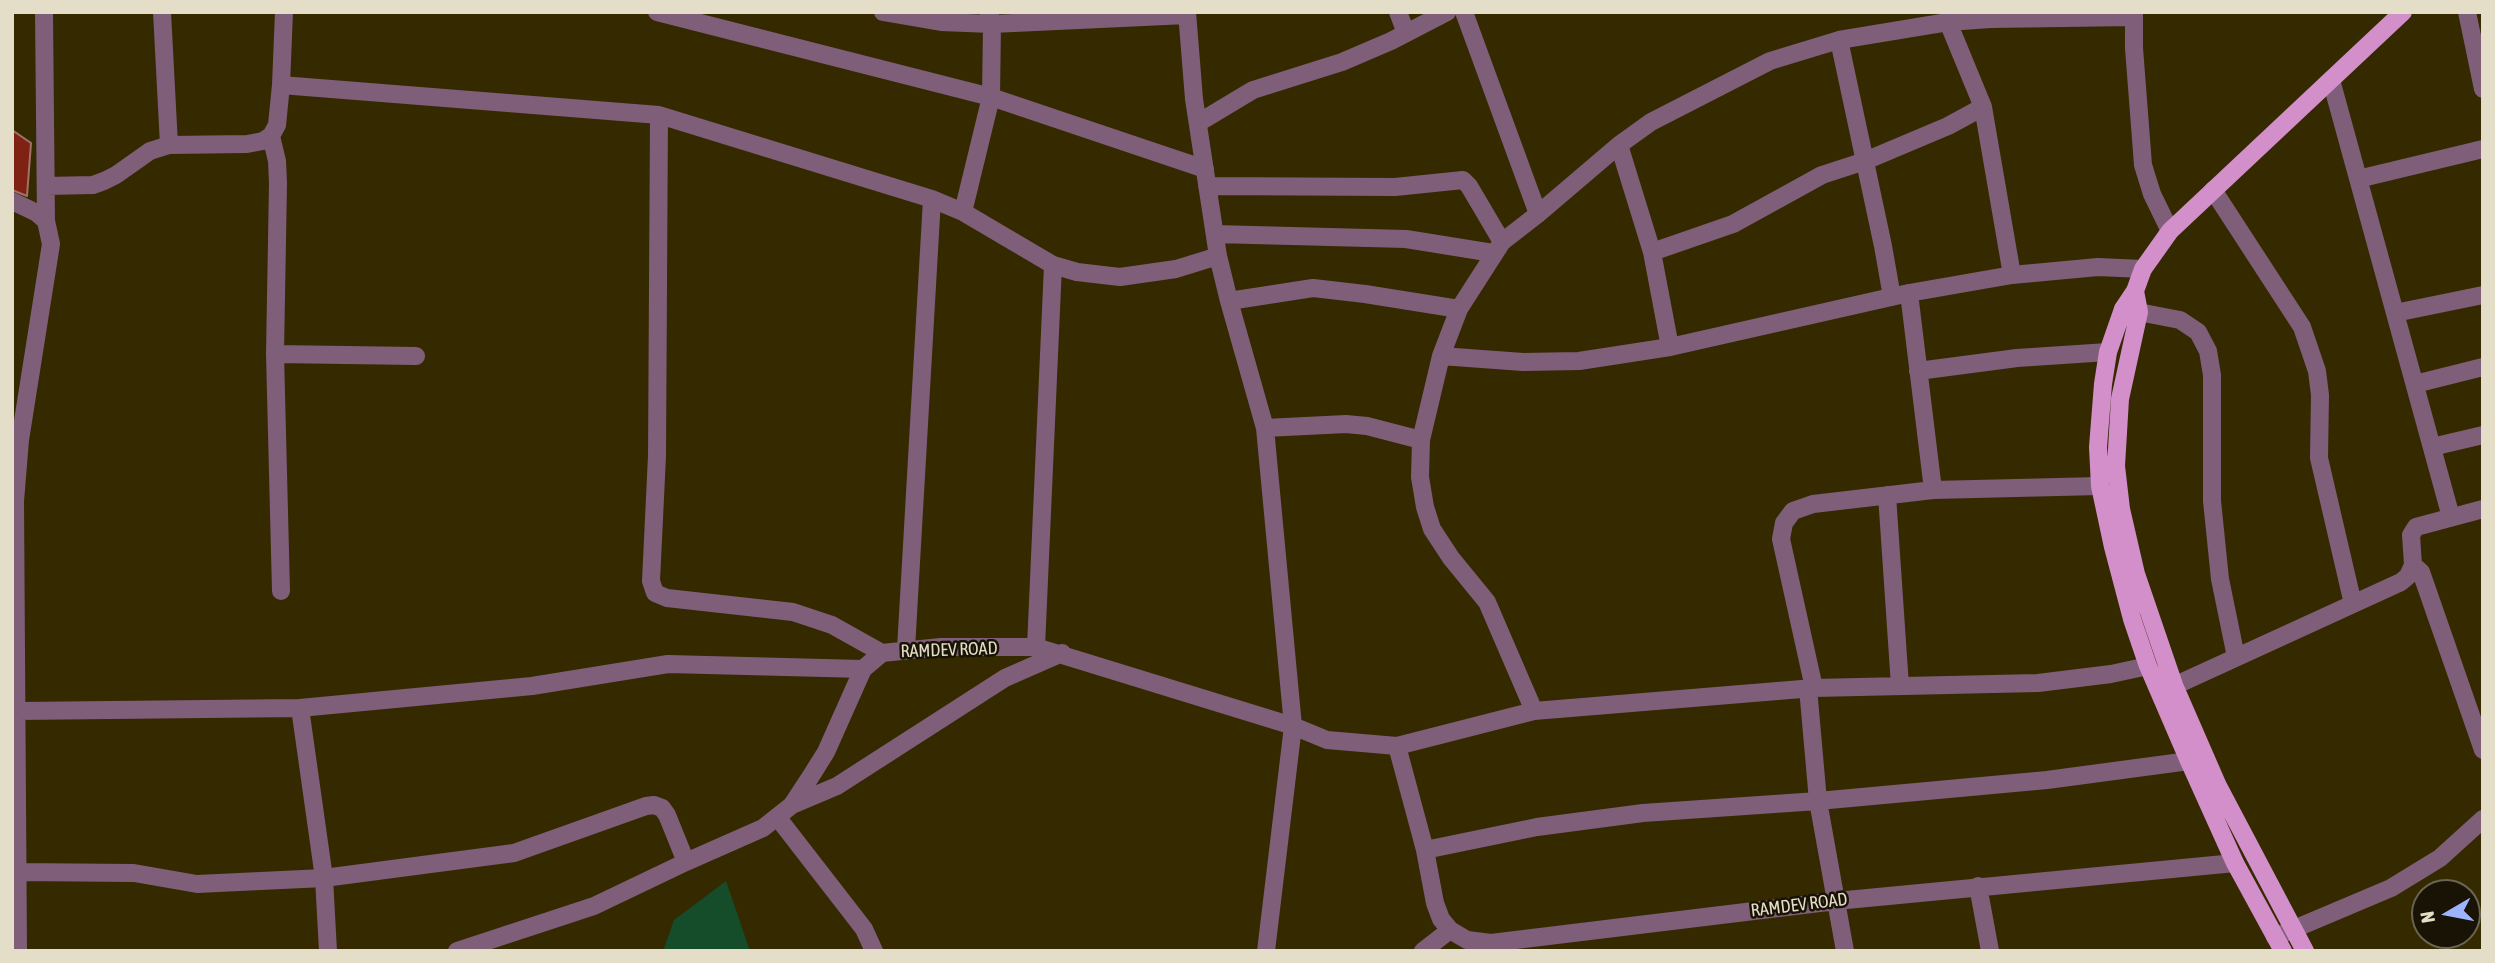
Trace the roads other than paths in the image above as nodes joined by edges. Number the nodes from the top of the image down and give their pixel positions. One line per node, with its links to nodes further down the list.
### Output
1 (44, 12): 31 (street)
2 (162, 12): 25 (street)
3 (284, 12): 18 (street)
4 (657, 12): 20 (street)
5 (883, 12): 13 (street)
6 (1398, 12): 15 (street)
7 (1447, 12): 15 (street)
8 (1464, 12): 36 (street)
9 (2403, 12): 17 (main road)
10 (2467, 12): 19 (street)
11 (1187, 13): 13 (street); 23 (street)
12 (2134, 15): 14 (street); 38 (street)
13 (990, 18): 20 (street)
14 (1948, 22): 16 (street); 21 (street)
15 (1406, 33): 23 (street)
16 (1839, 40): 26 (street); 28 (street)
17 (2331, 80): 30 (street); 32 (main road)
18 (281, 85): 22 (street); 24 (street)
19 (2483, 89)
20 (991, 97): 29 (street); 35 (street)
21 (1983, 107): 28 (street); 45 (street)
22 (659, 115): 33 (street); 76 (street)
23 (1198, 123): 29 (street)
24 (271, 136): 25 (street); 54 (street)
25 (169, 145): 31 (street)
26 (1619, 145): 36 (street); 41 (street)
27 (2483, 149): 30 (street)
28 (1865, 161): 41 (street); 46 (street)
29 (1206, 177): 39 (street); 40 (street)
30 (2358, 179): 51 (street)
31 (46, 186): 37 (street)
32 (2213, 190): 38 (main road); 73 (street)
33 (932, 199): 35 (street); 75 (street)
34 (12, 201): 37 (street)
35 (963, 212): 43 (street)
36 (1538, 214): 40 (street)
37 (46, 221): 62 (street)
38 (2170, 230): 44 (main road)
39 (1215, 234): 40 (street); 42 (street)
40 (1497, 248): 49 (street)
41 (1652, 252): 52 (street)
42 (1218, 256): 43 (street); 48 (street)
43 (1053, 265): 74 (street)
44 (2143, 269): 45 (street); 50 (main road)
45 (2012, 275): 46 (street)
46 (1900, 295): 52 (street); 58 (street)
47 (2483, 295): 51 (street)
48 (1228, 301): 49 (street); 60 (street)
49 (1459, 309): 56 (street)
50 (2131, 311): 53 (main road); 78 (street); 83 (main road)
51 (2395, 313): 59 (street)
52 (1670, 347): 56 (street)
53 (2108, 352): 58 (street); 65 (main road)
54 (275, 354): 55 (street); 72 (street)
55 (416, 356)
56 (1441, 356): 63 (street)
57 (2483, 367): 59 (street)
58 (1918, 371): 66 (street)
59 (2415, 384): 64 (street)
60 (1265, 428): 63 (street); 87 (street)
61 (2483, 435): 64 (street)
62 (16, 439): 68 (street)
63 (1421, 440): 85 (street)
64 (2432, 447): 70 (street)
65 (2100, 486): 66 (street); 79 (main road)
66 (1933, 490): 67 (street)
67 (1887, 495): 81 (street); 82 (street)
68 (14, 502): 86 (street)
69 (2483, 509): 70 (street)
70 (2451, 517): 71 (street)
71 (2413, 565): 73 (street); 89 (street)
72 (281, 591)
73 (2353, 604): 78 (street)
74 (1036, 647): 75 (street, RAMDEV ROAD); 77 (street, RAMDEV ROAD)
75 (906, 649): 76 (street, RAMDEV ROAD)
76 (882, 653): 80 (street, RAMDEV ROAD)
77 (1062, 653): 87 (street, RAMDEV ROAD); 92 (street)
78 (2236, 657): 83 (street)
79 (2148, 666): 81 (street); 83 (main road)
80 (863, 669): 84 (street); 92 (street, RAMDEV ROAD)
81 (1900, 686): 82 (street)
82 (1811, 688): 85 (street); 91 (street)
83 (2167, 689): 90 (main road); 104 (main road)
84 (300, 708): 86 (street); 99 (street)
85 (1534, 710): 88 (street)
86 (17, 711): 98 (street)
87 (1293, 726): 88 (street, RAMDEV ROAD); 110 (street)
88 (1397, 747): 95 (street)
89 (2483, 750)
90 (2189, 761): 91 (street); 97 (main road)
91 (1818, 801): 95 (street); 101 (street)
92 (792, 805): 93 (street, RAMDEV ROAD)
93 (778, 818): 96 (street, RAMDEV ROAD); 109 (street)
94 (2483, 819): 104 (street)
95 (1425, 849): 103 (street)
96 (686, 862): 99 (street); 108 (street, RAMDEV ROAD)
97 (2235, 863): 100 (street, RAMDEV ROAD); 105 (main road)
98 (18, 872): 99 (street); 102 (street)
99 (324, 878): 107 (street)
100 (1978, 886): 101 (street, RAMDEV ROAD); 113 (street)
101 (1836, 901): 103 (street, RAMDEV ROAD); 112 (street)
102 (15, 921): 106 (street)
103 (1450, 930): 111 (street)
104 (2292, 930): 105 (street); 114 (main road)
105 (2279, 944)
106 (18, 951)
107 (328, 951)
108 (457, 951)
109 (874, 951)
110 (1266, 951)
111 (1423, 951)
112 (1845, 951)
113 (1990, 951)
114 (2305, 951)

